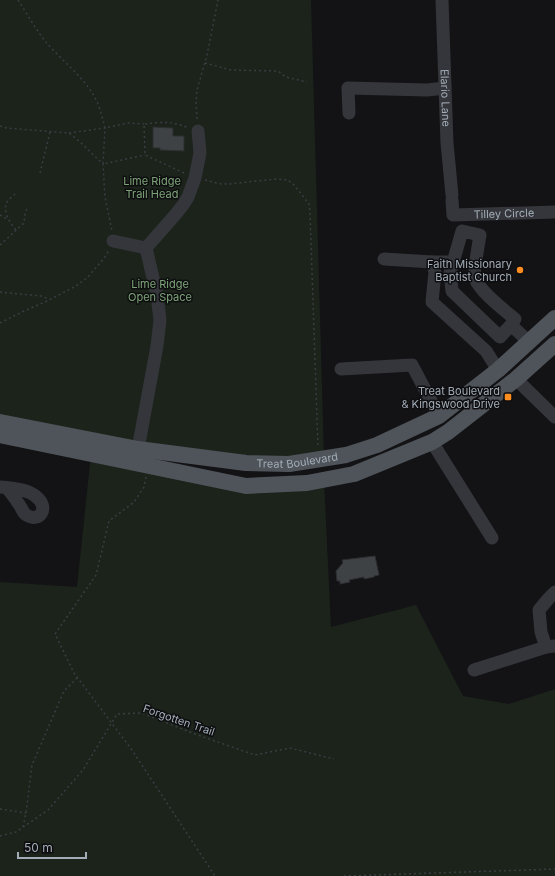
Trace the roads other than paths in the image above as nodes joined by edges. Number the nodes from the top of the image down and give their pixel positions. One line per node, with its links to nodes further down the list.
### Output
1 (442, 0): 2 (street, Elario Lane)
2 (445, 88): 3 (street); 6 (street, Elario Lane)
3 (349, 113)
4 (198, 132): 8 (street)
5 (555, 212): 6 (street, Tilley Circle)
6 (454, 215)
7 (113, 241): 8 (street)
8 (146, 248): 24 (street)
9 (384, 259): 10 (street)
10 (432, 262): 11 (street); 17 (street)
11 (454, 262): 13 (street); 13 (street)
12 (555, 320): 14 (main road, Treat Boulevard); 18 (main road)
13 (511, 325): 14 (street)
14 (529, 342): 17 (main road, Treat Boulevard)
15 (555, 344): 18 (main road, Treat Boulevard)
16 (341, 369): 19 (street)
17 (498, 370): 19 (main road, Treat Boulevard)
18 (516, 379): 19 (main road); 20 (street); 23 (main road, Treat Boulevard)
19 (441, 414): 24 (main road, Treat Boulevard)
20 (555, 416)
21 (0, 422): 24 (main road, Treat Boulevard)
22 (0, 435): 23 (main road, Treat Boulevard)
23 (432, 442): 25 (street)
24 (138, 449)
25 (492, 538)
26 (555, 592): 27 (street)
27 (550, 647): 28 (street)
28 (474, 670)

